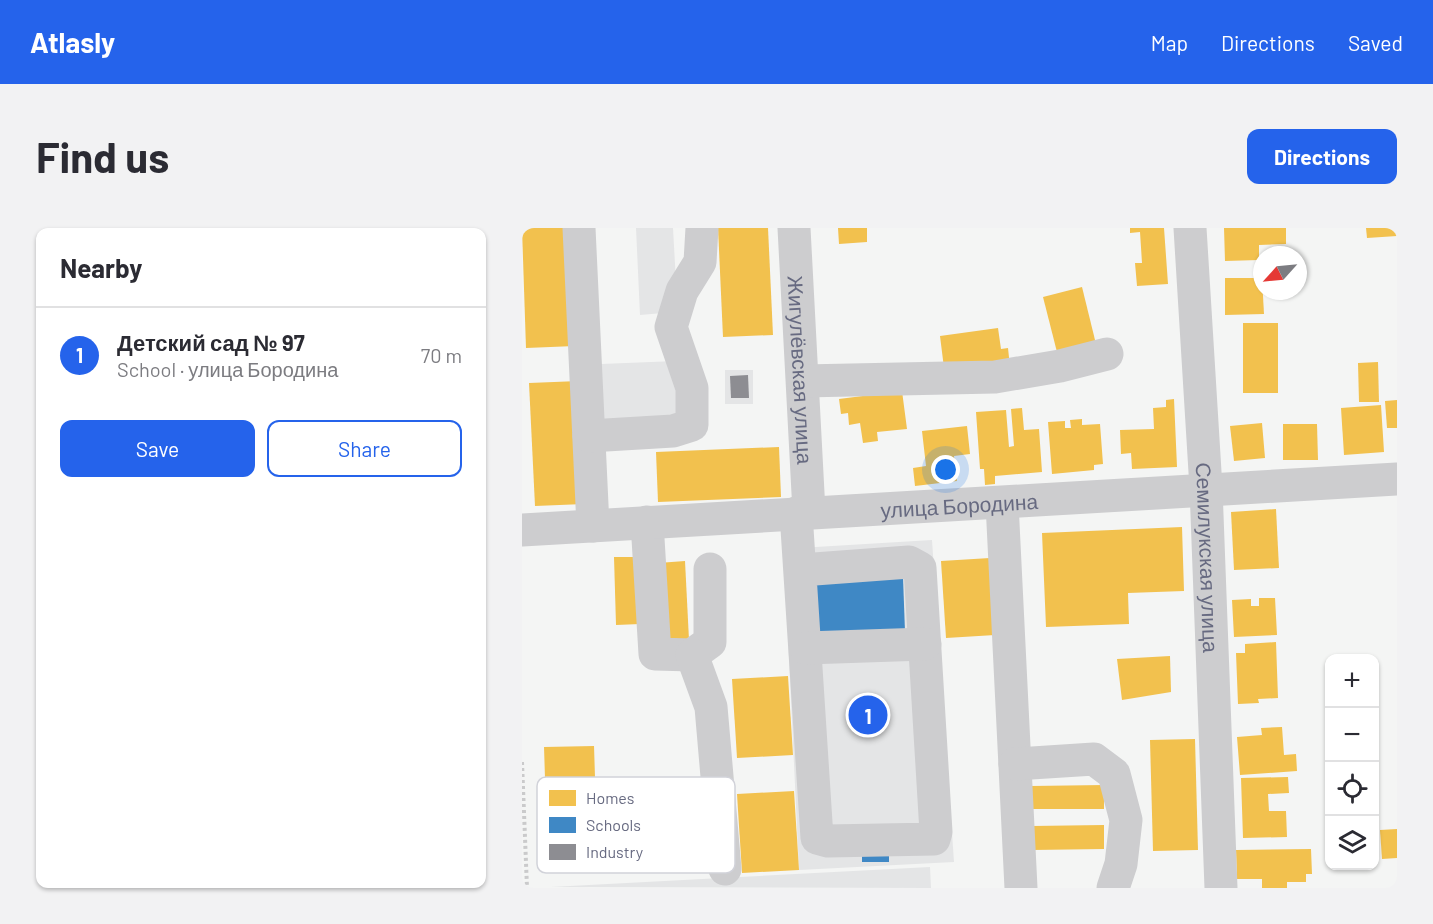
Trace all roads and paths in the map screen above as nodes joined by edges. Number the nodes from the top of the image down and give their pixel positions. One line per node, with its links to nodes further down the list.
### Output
1 (579, 228): 7 (street)
2 (702, 228): 7 (street)
3 (794, 228): 6 (street, Жигулёвская улица)
4 (1190, 228): 9 (street, Семилукская улица)
5 (1107, 354): 6 (street)
6 (802, 381): 11 (street, Жигулёвская улица)
7 (589, 436): 13 (street)
8 (1397, 478): 9 (street, улица Бородина)
9 (1206, 488): 10 (street, улица Бородина); 26 (street, Семилукская улица)
10 (1002, 503): 11 (street, улица Бородина); 21 (street)
11 (802, 513): 12 (street, улица Бородина); 16 (street, Жигулёвская улица)
12 (647, 522): 13 (street, улица Бородина); 19 (street)
13 (593, 526): 14 (street, улица Бородина)
14 (522, 530)
15 (710, 569): 19 (street)
16 (801, 570): 17 (street); 18 (street, Жигулёвская улица)
17 (924, 644): 18 (street); 18 (street, Жигулёвская улица)
18 (806, 648)
19 (692, 655): 22 (street)
20 (522, 762): 23 (path)
21 (1015, 764): 24 (street); 25 (street)
22 (717, 777)
23 (527, 888)
24 (1021, 888)
25 (1113, 888)
26 (1221, 888)

